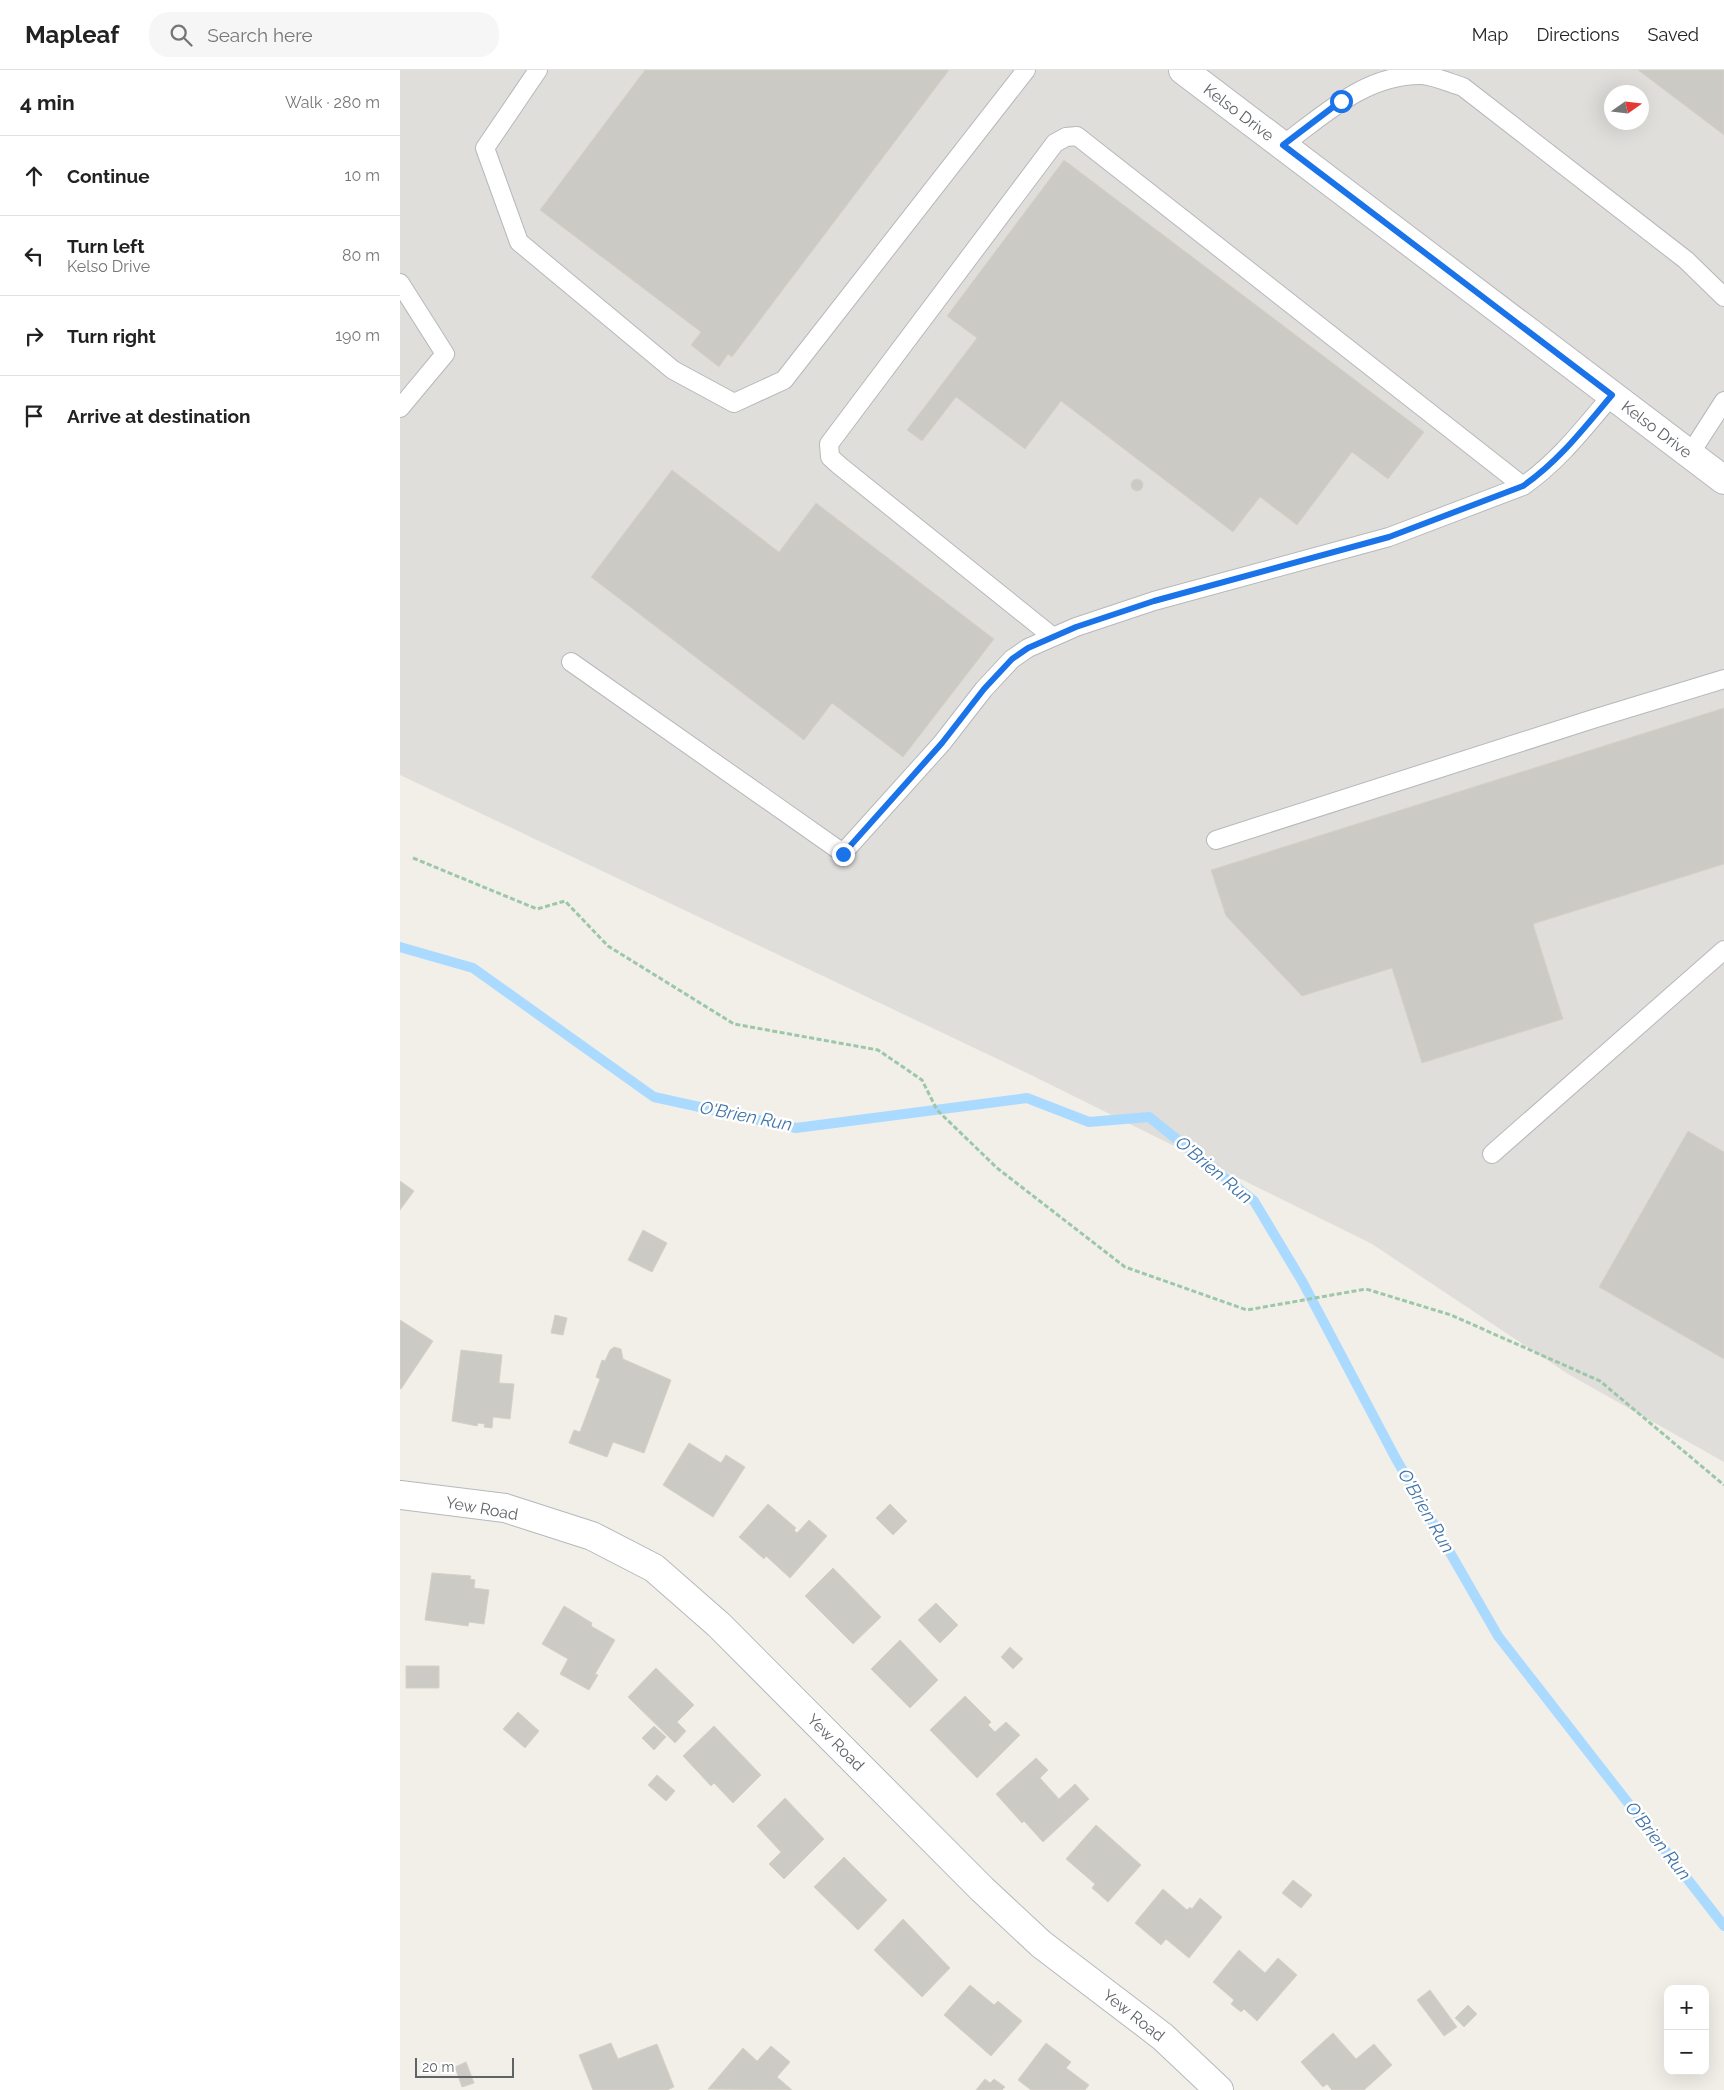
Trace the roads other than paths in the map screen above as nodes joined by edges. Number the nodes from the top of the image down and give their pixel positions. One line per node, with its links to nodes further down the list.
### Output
1 (538, 70): 2 (lane)
2 (1026, 70)
3 (1183, 70): 4 (street, Kelso Drive)
4 (1283, 145): 6 (lane); 7 (street, Kelso Drive)
5 (400, 283): 9 (lane)
6 (1724, 297)
7 (1612, 395): 10 (street, Kelso Drive); 12 (lane)
8 (1724, 401): 10 (lane)
9 (400, 408)
10 (1690, 454): 11 (street, Kelso Drive)
11 (1724, 480)
12 (1523, 486): 13 (lane); 13 (lane)
13 (1053, 637): 14 (lane)
14 (571, 662)
15 (1724, 679): 16 (lane)
16 (1216, 840)
17 (1724, 950): 18 (lane)
18 (1492, 1154)
19 (400, 1495): 20 (street, Yew Road)
20 (1219, 2090)

